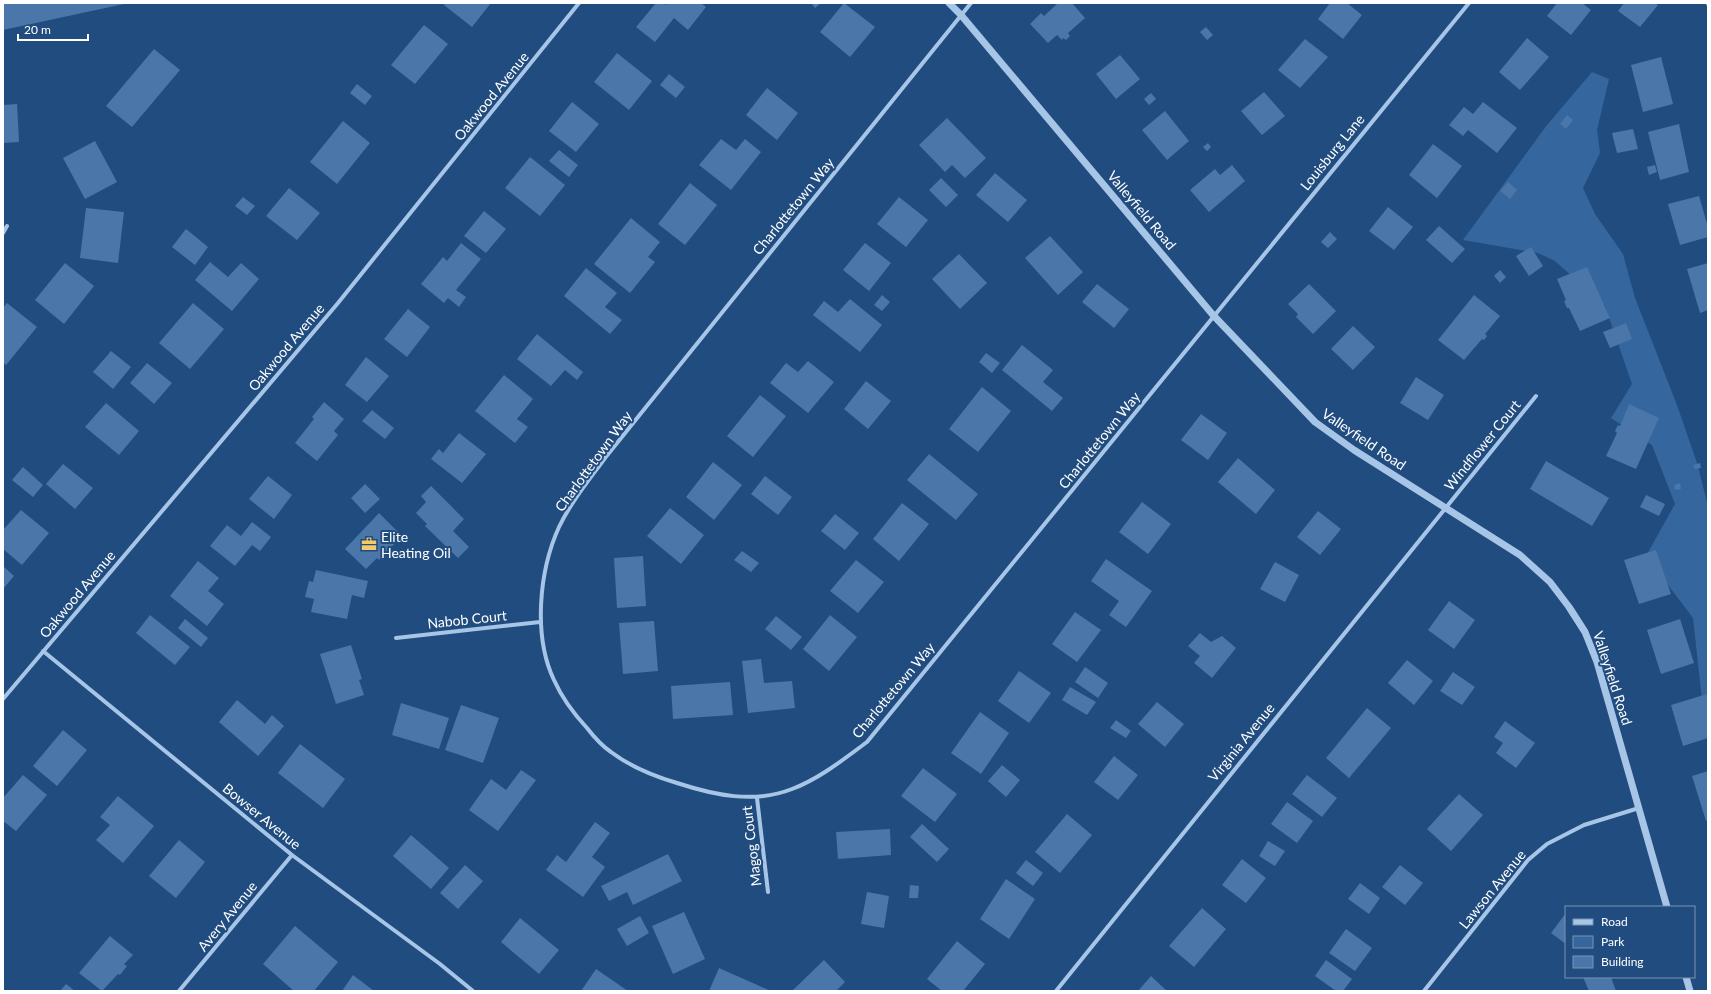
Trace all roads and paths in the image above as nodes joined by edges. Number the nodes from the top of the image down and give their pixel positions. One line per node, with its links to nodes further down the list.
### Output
1 (579, 3): 13 (street, Oakwood Avenue)
2 (949, 3): 5 (street, Valleyfield Road)
3 (971, 3): 5 (street, Charlottetown Way)
4 (1469, 3): 8 (street, Louisburg Lane)
5 (961, 15): 8 (street, Valleyfield Road); 11 (street, Charlottetown Way)
6 (7, 226): 7 (street)
7 (3, 233)
8 (1213, 315): 10 (street, Valleyfield Road); 15 (street, Charlottetown Way)
9 (1536, 396): 10 (street, Windflower Court)
10 (1444, 508): 16 (street, Valleyfield Road); 23 (street, Virginia Avenue)
11 (540, 622): 12 (street, Nabob Court); 15 (street, Charlottetown Way)
12 (396, 638)
13 (43, 651): 14 (street, Oakwood Avenue); 17 (street, Bowser Avenue)
14 (3, 698)
15 (757, 798): 18 (street, Magog Court)
16 (1639, 808): 19 (street, Valleyfield Road); 24 (street, Lawson Avenue)
17 (292, 854): 21 (street, Avery Avenue); 22 (street, Bowser Avenue)
18 (768, 892)
19 (1667, 906)
20 (1686, 978): 25 (street)
21 (179, 991)
22 (473, 991)
23 (1056, 991)
24 (1424, 991)
25 (1690, 991)

